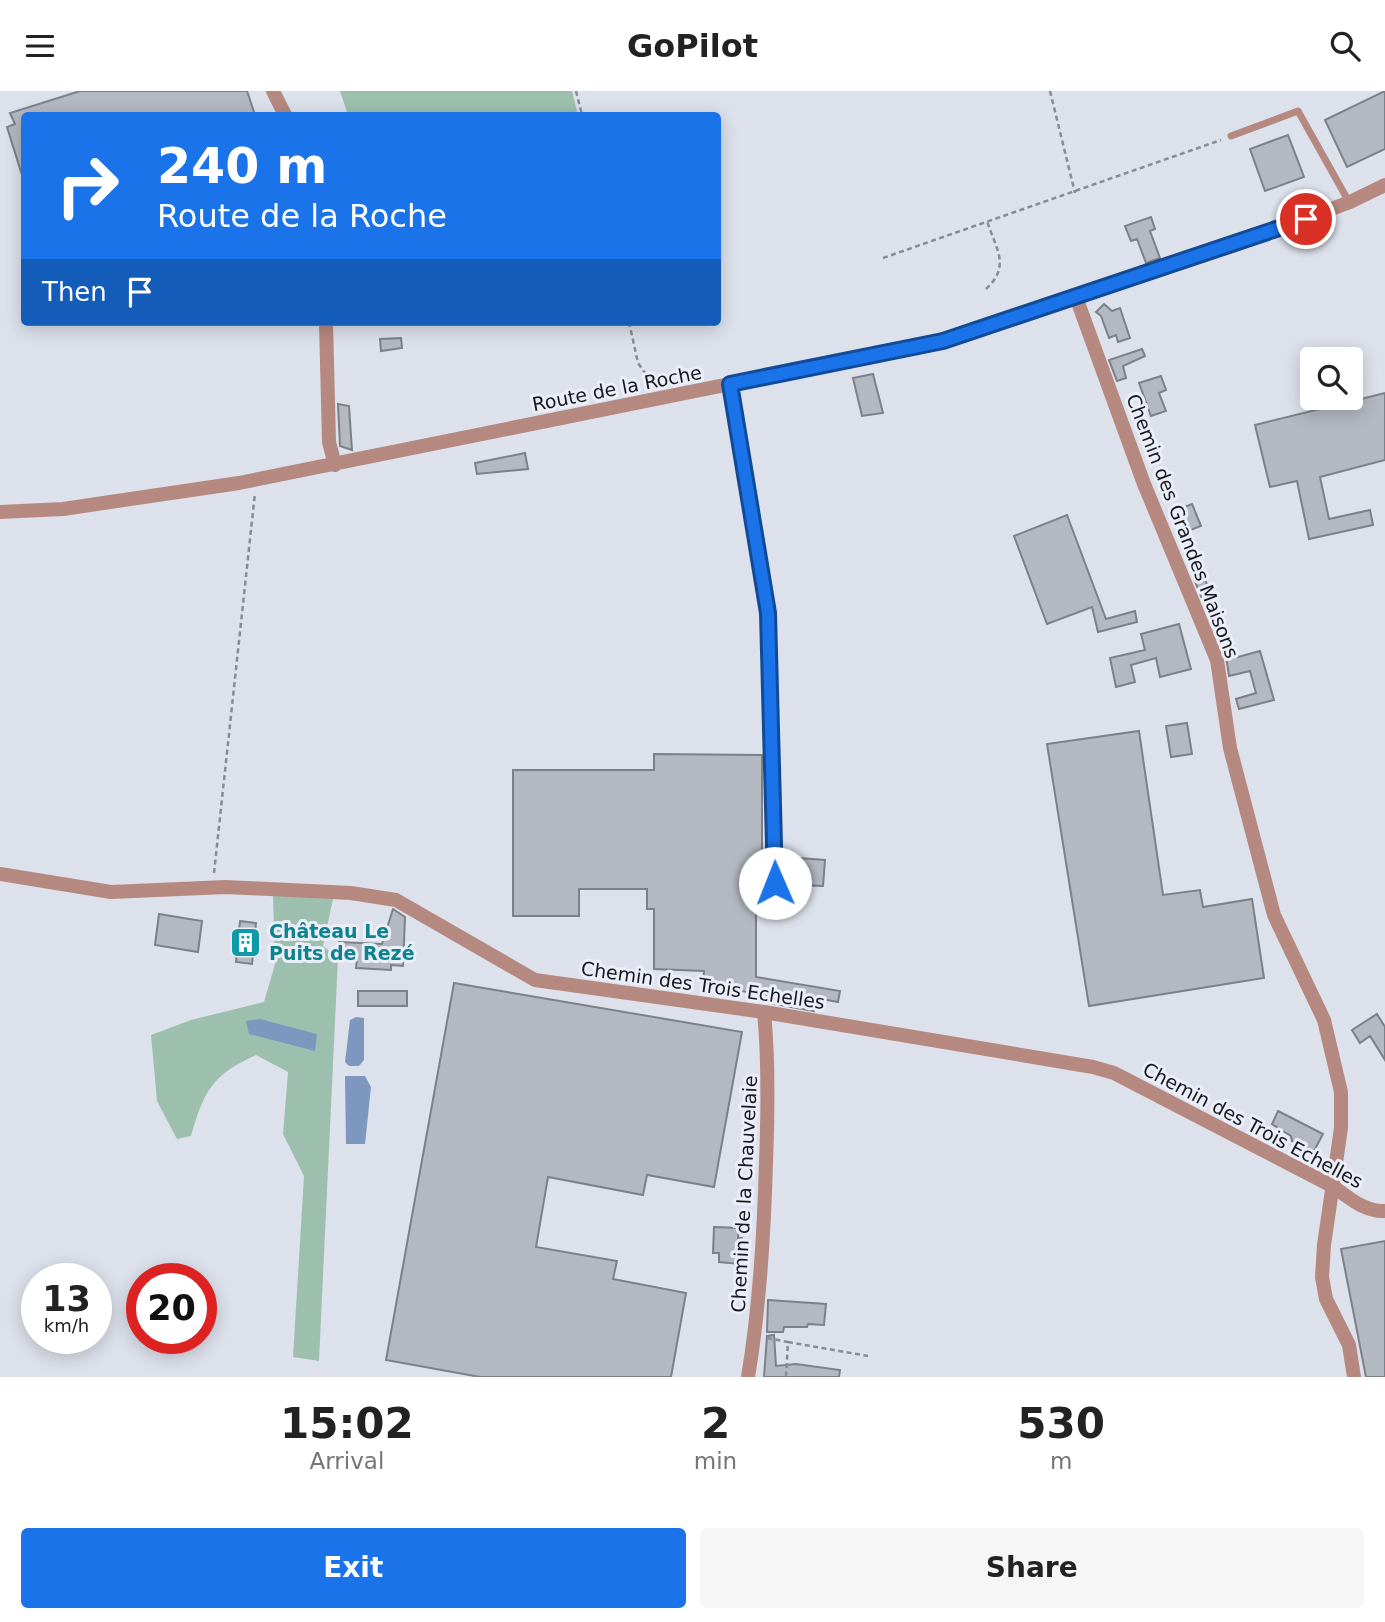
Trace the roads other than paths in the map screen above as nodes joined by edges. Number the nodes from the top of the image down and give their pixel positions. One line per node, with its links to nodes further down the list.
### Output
1 (272, 91): 2 (street)
2 (283, 112)
3 (1231, 136): 5 (lane)
4 (1385, 185): 5 (street, Route de la Roche)
5 (1350, 202): 6 (street, Route de la Roche)
6 (1076, 297): 8 (street, Route de la Roche); 14 (street, Chemin des Grandes Maisons)
7 (326, 326): 9 (street)
8 (730, 384): 9 (street, Route de la Roche); 12 (lane)
9 (335, 465): 10 (street, Route de la Roche)
10 (0, 512)
11 (0, 874): 13 (street, Chemin des Trois Echelles)
12 (775, 883)
13 (764, 1011): 14 (street, Chemin des Trois Echelles); 16 (street, Chemin de la Chauvelaie)
14 (1334, 1187): 15 (street, Chemin des Trois Echelles); 17 (street, Chemin des Grandes Maisons)
15 (1385, 1211)
16 (748, 1377)
17 (1354, 1377)

